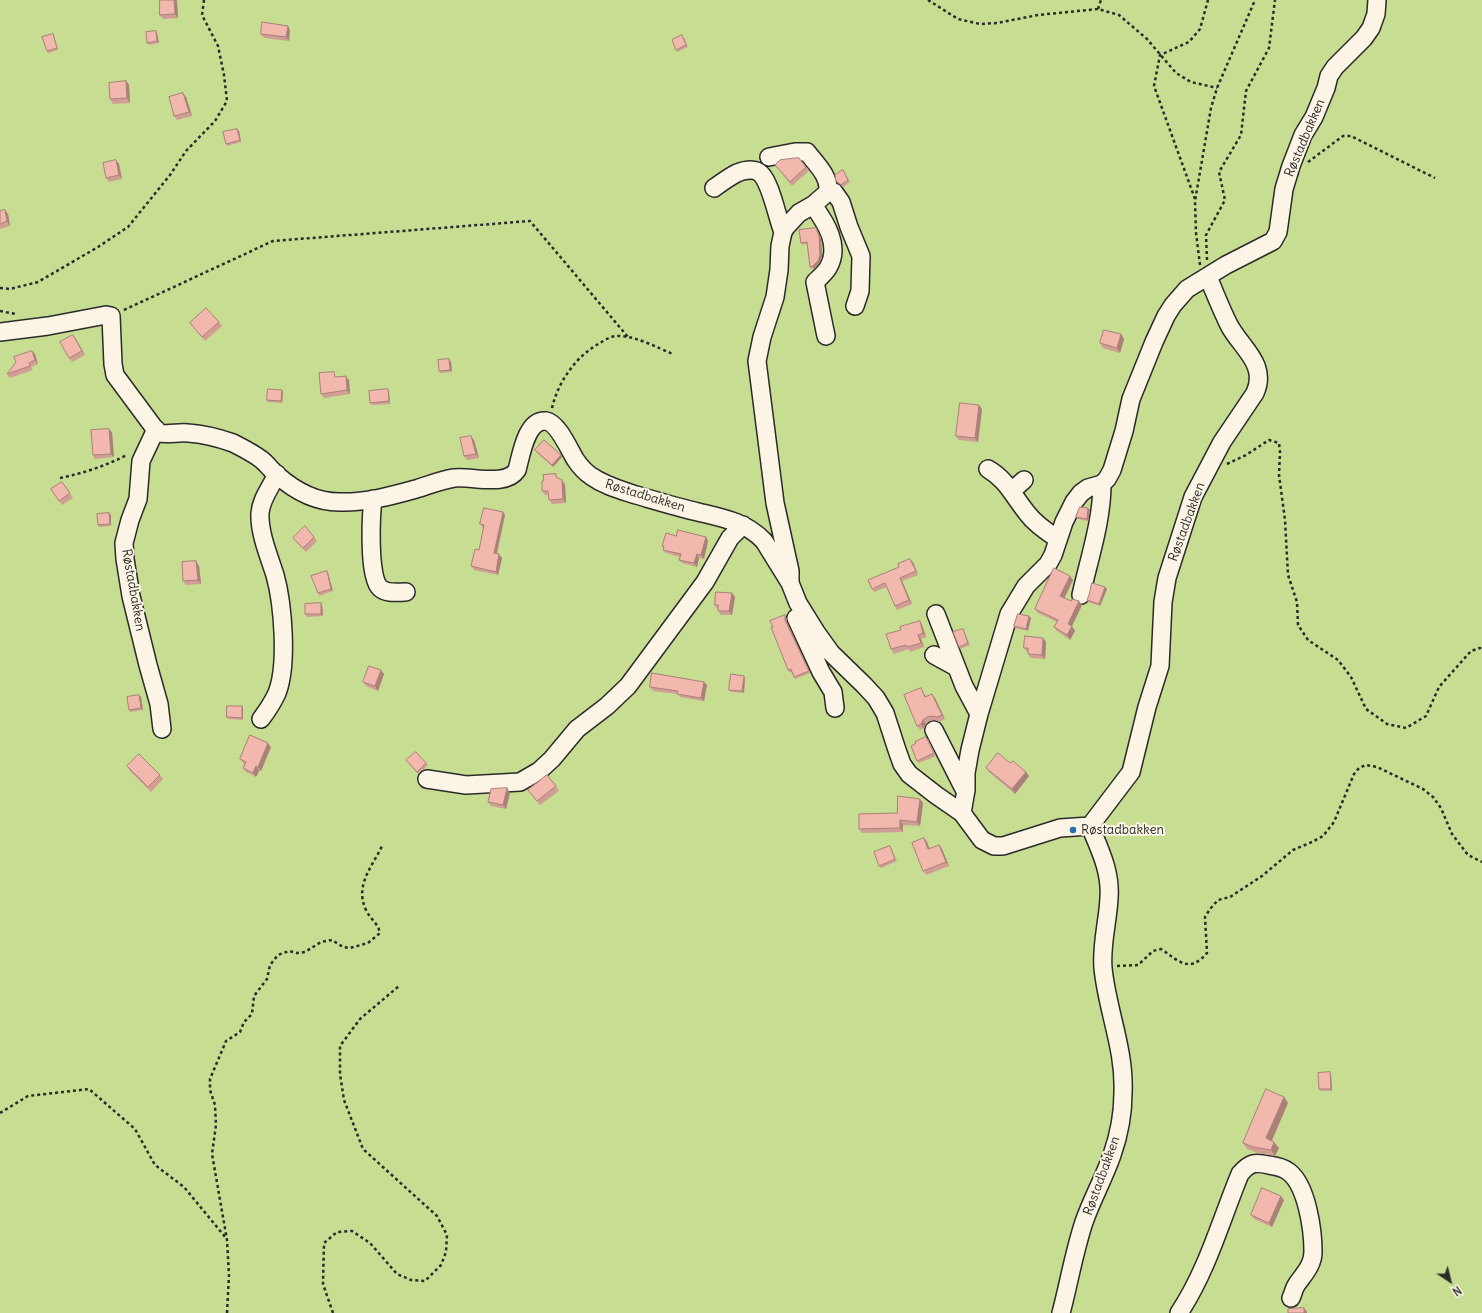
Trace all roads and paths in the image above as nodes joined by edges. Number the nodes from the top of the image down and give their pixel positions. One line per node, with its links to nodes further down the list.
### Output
1 (204, 0): 20 (path)
2 (928, 0): 8 (path)
3 (1101, 0): 8 (path)
4 (1208, 0): 9 (path)
5 (1255, 0): 10 (path)
6 (1275, 0): 19 (path)
7 (1377, 0): 12 (street, Røstadbakken)
8 (1098, 9): 9 (path)
9 (1160, 55): 10 (path); 16 (path)
10 (1217, 88): 16 (path)
11 (769, 157): 15 (street)
12 (1291, 166): 13 (path); 19 (street, Røstadbakken)
13 (1435, 178)
14 (714, 188): 18 (street)
15 (828, 192): 17 (street, Røstadbakken); 21 (street)
16 (1195, 201): 19 (path)
17 (813, 205): 18 (street, Røstadbakken); 24 (street)
18 (784, 232): 40 (street, Røstadbakken)
19 (1208, 277): 35 (street, Røstadbakken); 55 (street, Røstadbakken)
20 (0, 288)
21 (855, 306)
22 (111, 316): 23 (street); 25 (path); 28 (street)
23 (0, 332)
24 (826, 336)
25 (628, 337): 26 (path); 27 (path)
26 (673, 354)
27 (550, 423): 37 (street); 38 (street, Røstadbakken)
28 (156, 429): 29 (street, Røstadbakken); 32 (street)
29 (145, 451): 33 (path); 50 (street, Røstadbakken)
30 (1225, 466): 44 (path)
31 (988, 469): 36 (street)
32 (276, 474): 37 (street); 49 (street)
33 (60, 478)
34 (1024, 480): 36 (street)
35 (1102, 484): 39 (street); 42 (street)
36 (1013, 494): 39 (street)
37 (372, 499): 41 (street)
38 (743, 525): 40 (street, Røstadbakken); 52 (street)
39 (1058, 539): 48 (street)
40 (786, 578): 47 (street, Røstadbakken); 54 (street, Røstadbakken)
41 (406, 592)
42 (1080, 595)
43 (936, 614): 46 (street)
44 (1482, 650)
45 (934, 655): 46 (street)
46 (956, 667): 48 (street)
47 (834, 708)
48 (979, 714): 53 (street)
49 (261, 719)
50 (162, 729)
51 (934, 730): 53 (street)
52 (427, 779)
53 (966, 793): 54 (street)
54 (962, 813): 55 (street, Røstadbakken)
55 (1090, 826): 58 (street, Røstadbakken)
56 (383, 844): 61 (path)
57 (1482, 862): 58 (path)
58 (1103, 966): 65 (street, Røstadbakken)
59 (399, 986): 64 (path)
60 (0, 1113): 61 (path)
61 (227, 1240): 63 (path)
62 (1291, 1298): 66 (street)
63 (227, 1313)
64 (333, 1313)
65 (1061, 1313)
66 (1179, 1313)

